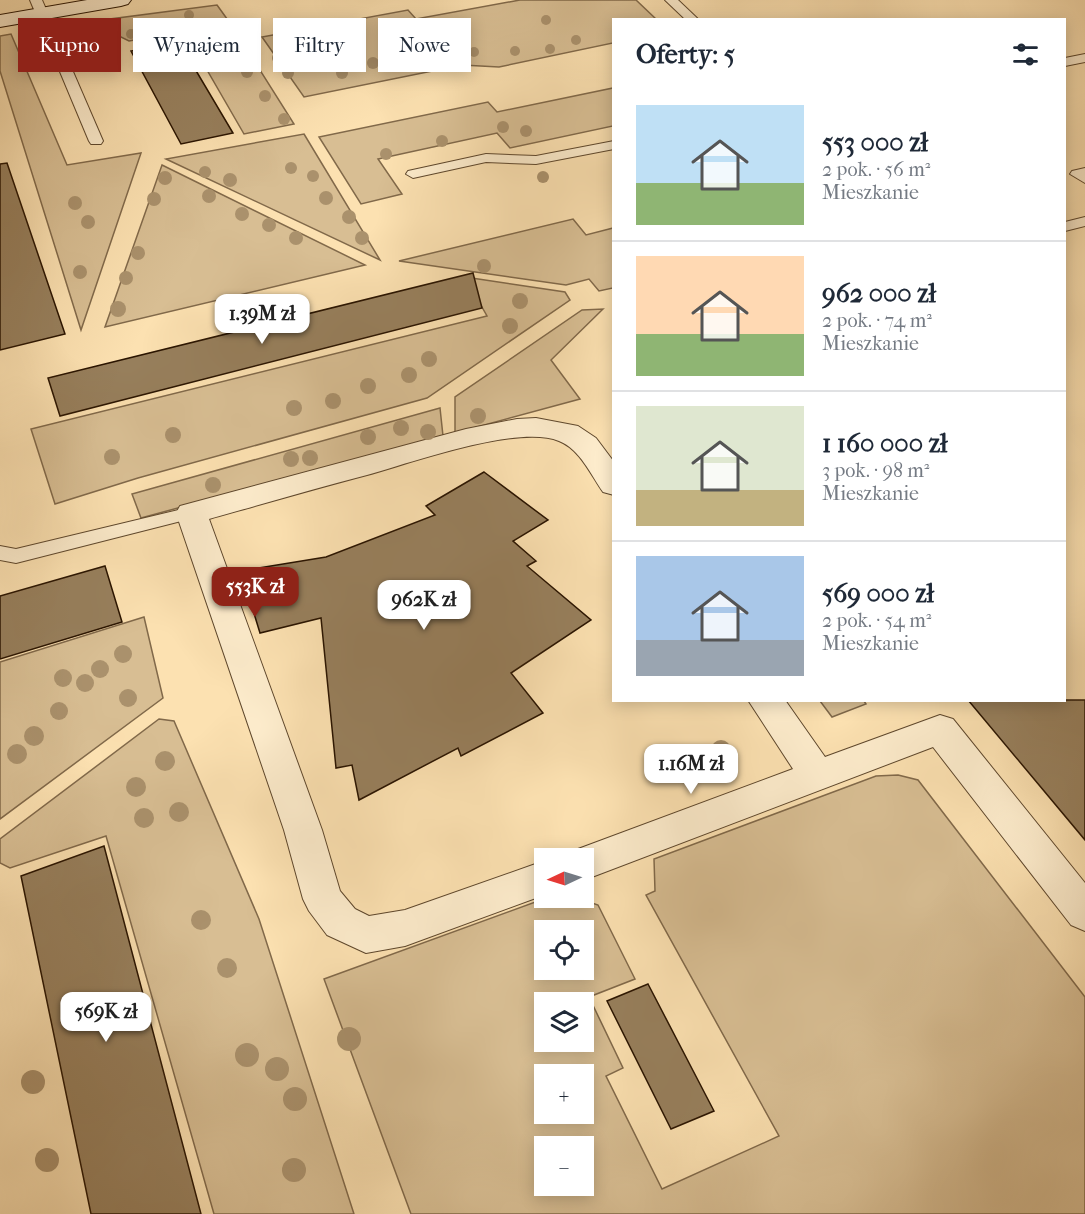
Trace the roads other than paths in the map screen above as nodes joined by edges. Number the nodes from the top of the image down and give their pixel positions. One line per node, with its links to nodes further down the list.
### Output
1 (121, 0): 3 (street)
2 (670, 0): 4 (lane)
3 (40, 7): 5 (street); 8 (lane)
4 (691, 18)
5 (0, 21)
6 (1085, 58): 7 (lane)
7 (1066, 62)
8 (96, 141)
9 (612, 145): 11 (lane)
10 (1085, 172): 12 (lane)
11 (413, 174)
12 (1085, 179)
13 (1085, 221): 14 (lane)
14 (1066, 227)
15 (612, 482): 16 (street)
16 (191, 513): 17 (lane); 21 (street)
17 (0, 553)
18 (766, 702): 19 (street)
19 (818, 776): 20 (street); 22 (street)
20 (594, 860)
21 (534, 882)
22 (1085, 913)

